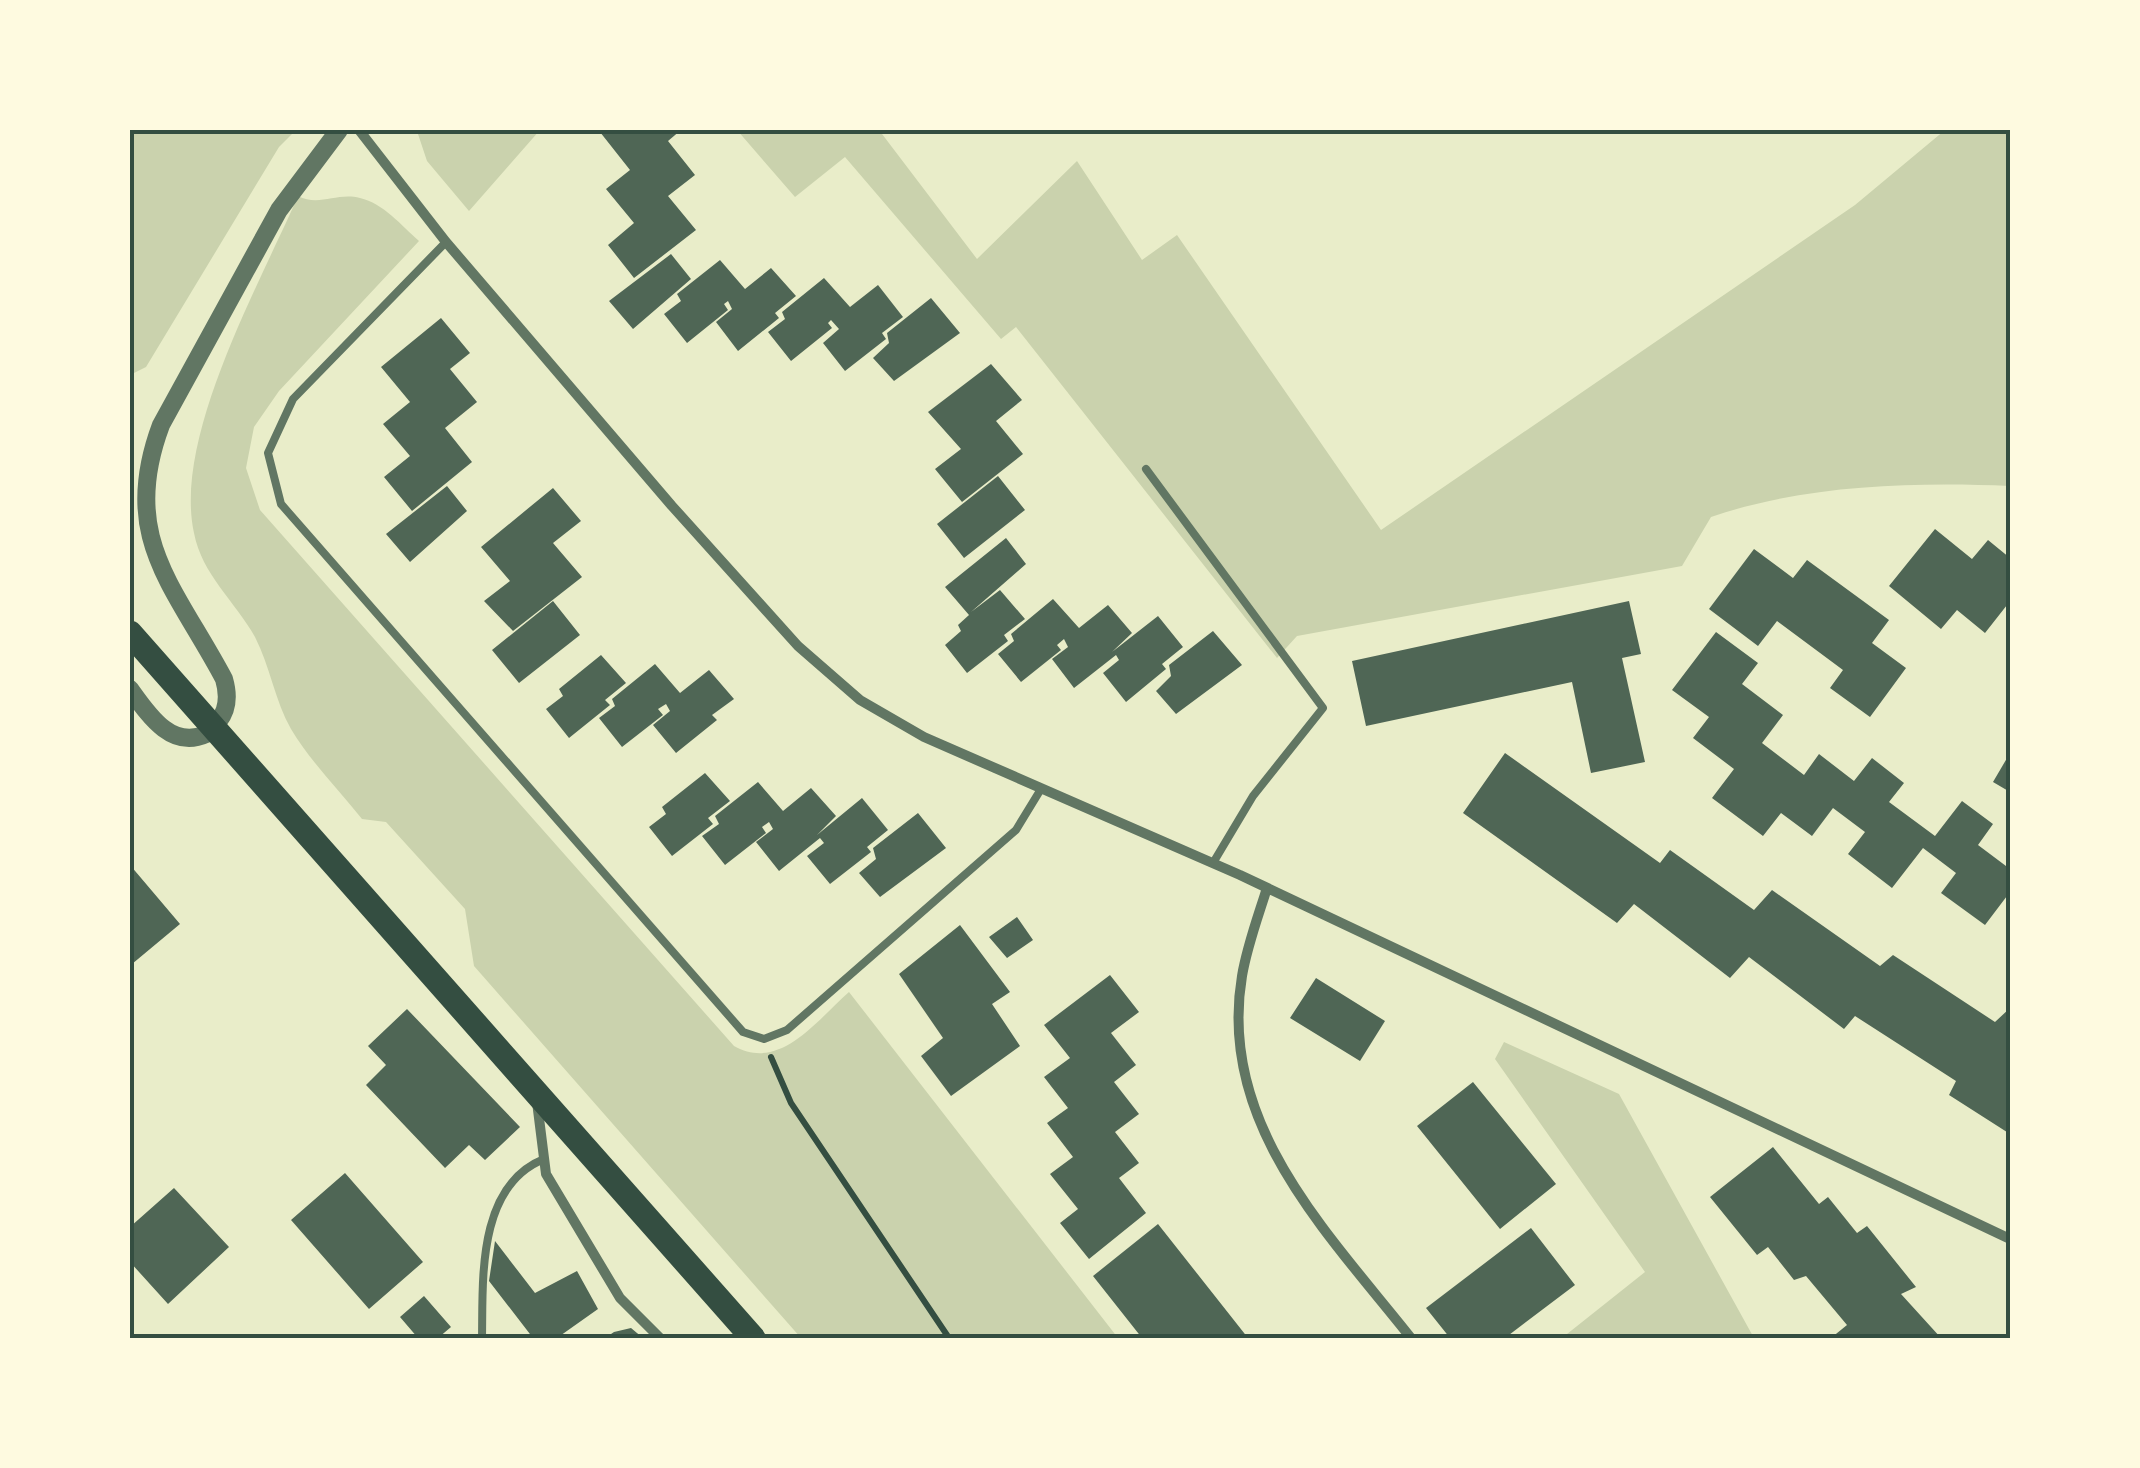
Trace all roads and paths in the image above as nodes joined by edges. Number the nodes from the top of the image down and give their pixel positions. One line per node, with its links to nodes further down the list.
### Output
1 (339, 130): 4 (street)
2 (359, 130): 3 (street)
3 (446, 242): 10 (street); 13 (lane)
4 (149, 458): 5 (street); 9 (street)
5 (130, 464)
6 (1146, 469): 11 (lane)
7 (130, 633): 9 (main road)
8 (130, 689): 9 (street)
9 (215, 727): 14 (main road)
10 (1041, 788): 11 (street); 13 (lane)
11 (1212, 863): 12 (street)
12 (1267, 888): 16 (street); 21 (street)
13 (764, 1039): 20 (path)
14 (536, 1092): 15 (street); 19 (main road)
15 (544, 1159): 17 (lane); 18 (street)
16 (2010, 1239)
17 (482, 1338)
18 (660, 1338)
19 (754, 1338)
20 (949, 1338)
21 (1411, 1338)

